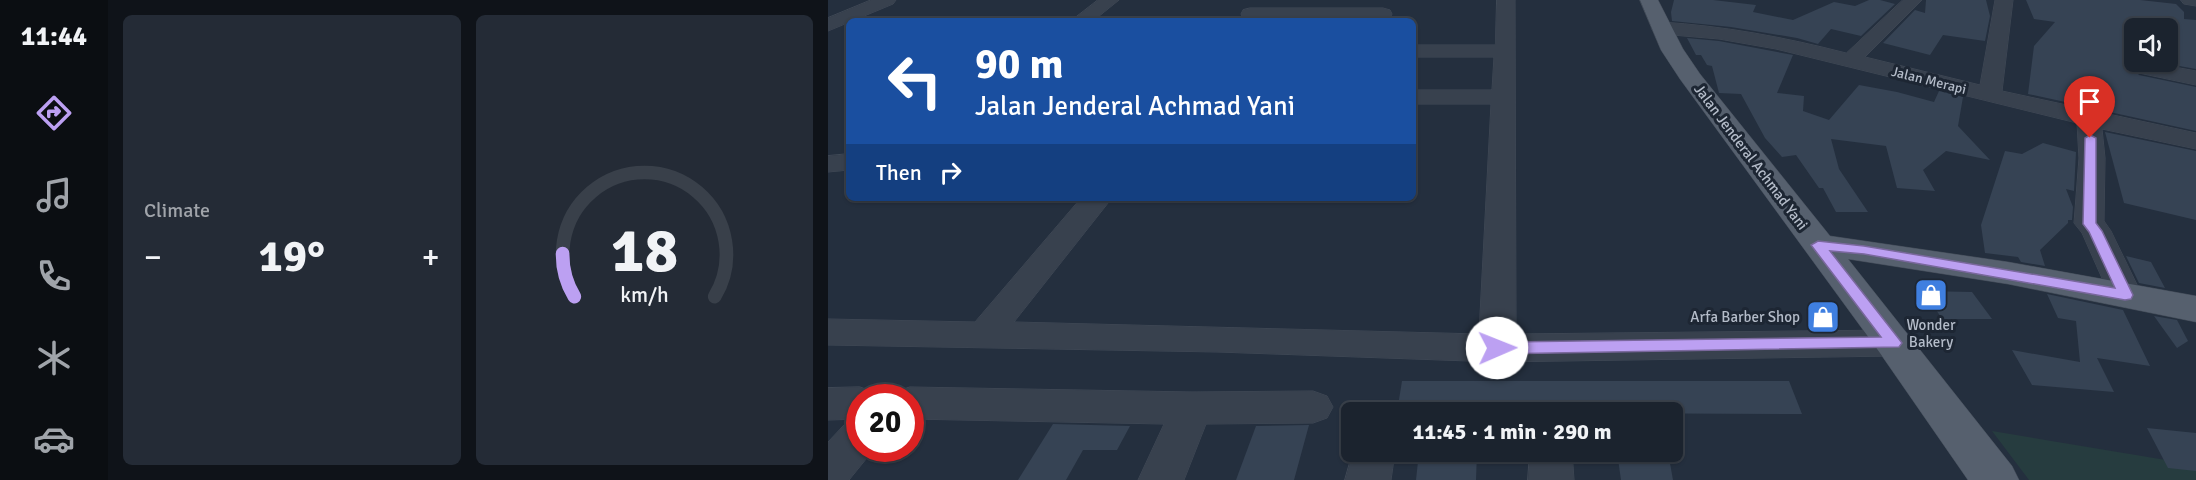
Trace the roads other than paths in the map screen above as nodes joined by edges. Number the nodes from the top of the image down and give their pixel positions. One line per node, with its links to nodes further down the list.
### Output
1 (887, 0): 12 (street)
2 (1110, 0): 11 (street)
3 (1506, 0): 15 (street)
4 (1648, 0): 13 (main road, Jalan Jenderal Achmad Yani)
5 (1913, 0): 16 (street)
6 (2190, 0): 7 (street)
7 (2196, 1)
8 (1999, 2): 19 (street)
9 (1252, 12): 10 (street)
10 (1383, 14)
11 (1085, 18)
12 (828, 25)
13 (1661, 28): 16 (street, Jalan Merapi); 29 (main road, Jalan Jenderal Achmad Yani)
14 (1416, 51): 15 (street)
15 (1505, 51): 21 (street)
16 (1850, 60): 19 (street, Jalan Merapi)
17 (2163, 72): 18 (street)
18 (2196, 78)
19 (1990, 95): 23 (street, Jalan Merapi)
20 (1416, 97): 21 (street)
21 (1504, 97): 35 (street)
22 (2137, 105): 24 (street)
23 (2089, 119): 24 (street, Jalan Merapi); 30 (street)
24 (2145, 130): 25 (street, Jalan Merapi)
25 (2196, 141)
26 (846, 162): 27 (street)
27 (828, 164)
28 (1095, 201): 33 (street)
29 (1818, 245): 30 (main road); 34 (main road, Jalan Jenderal Achmad Yani)
30 (2125, 295): 31 (main road)
31 (2196, 309)
32 (828, 332): 33 (street)
33 (984, 335): 35 (street)
34 (1894, 343): 35 (street); 48 (main road, Jalan Jenderal Achmad Yani)
35 (1497, 348)
36 (924, 402): 40 (street)
37 (846, 403): 38 (street)
38 (828, 404)
39 (1313, 407): 40 (street)
40 (1192, 408): 45 (street)
41 (846, 452): 44 (street)
42 (1372, 462): 46 (street)
43 (1551, 462): 47 (street)
44 (828, 473)
45 (1161, 480)
46 (1368, 480)
47 (1551, 480)
48 (1995, 480)

